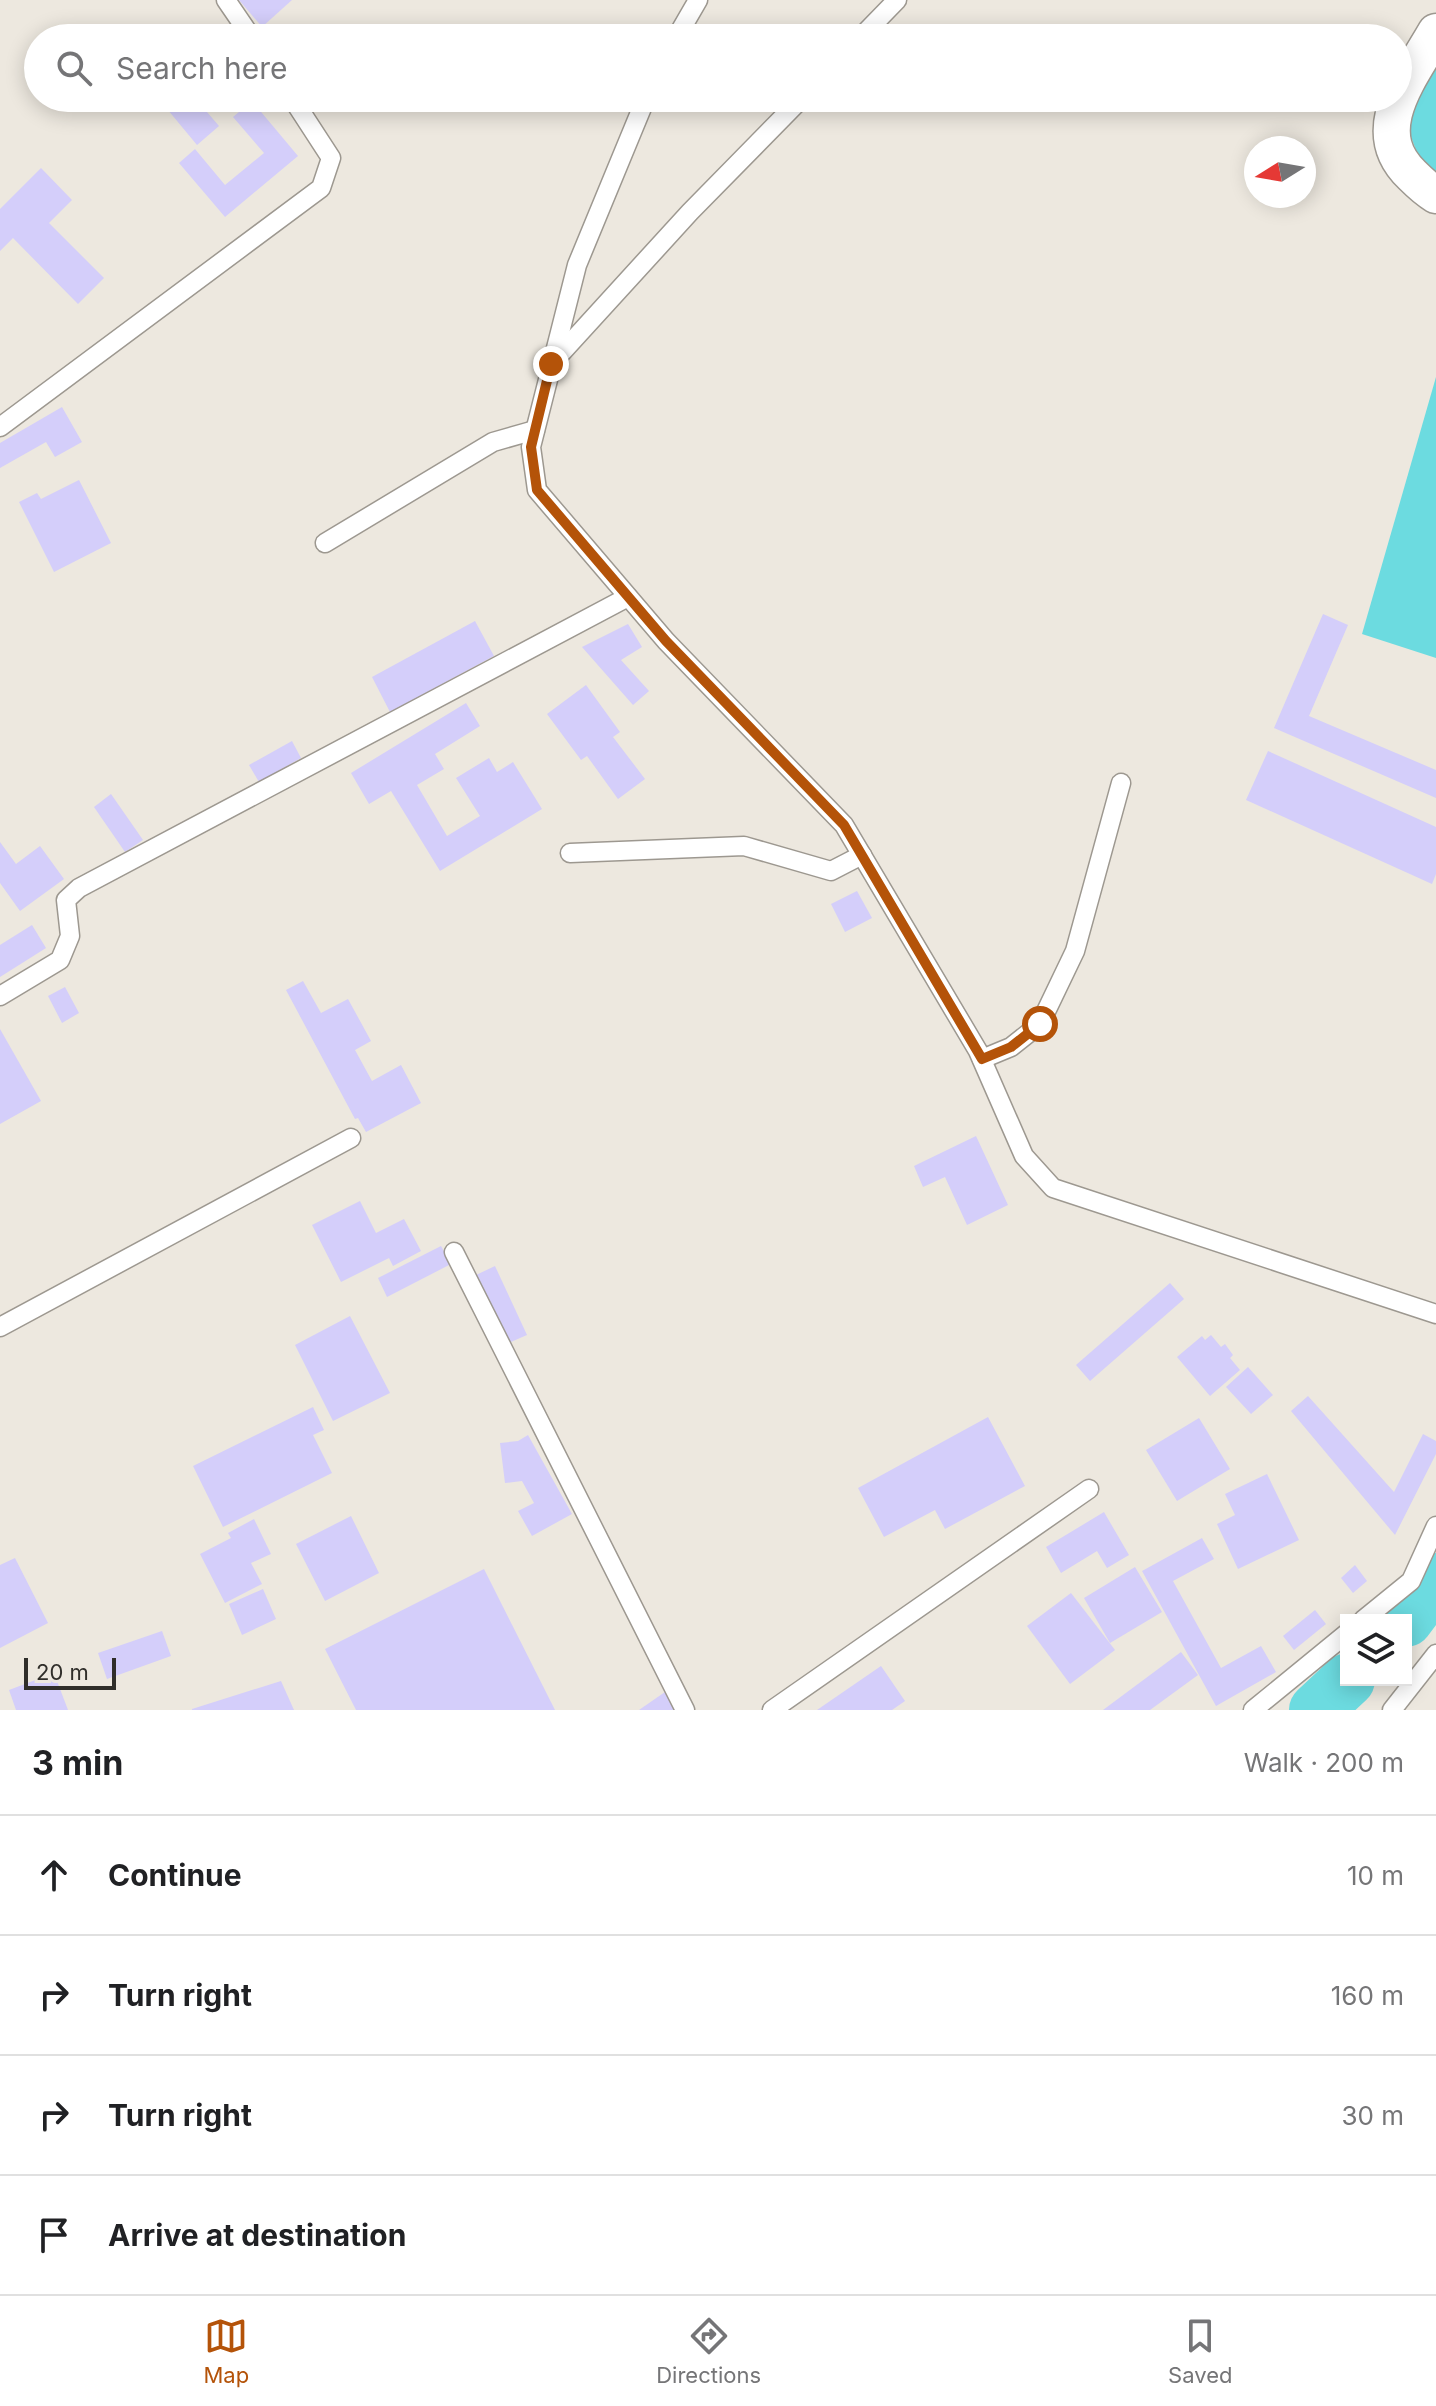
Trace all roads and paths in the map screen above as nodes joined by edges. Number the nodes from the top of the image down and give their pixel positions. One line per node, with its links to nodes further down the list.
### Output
1 (226, 0): 4 (lane)
2 (698, 0): 5 (lane)
3 (897, 0): 6 (lane)
4 (242, 24)
5 (684, 24)
6 (874, 24)
7 (1436, 32): 8 (street)
8 (1412, 74)
9 (301, 112): 15 (lane)
10 (640, 112): 14 (lane)
11 (788, 112): 14 (lane)
12 (1395, 112): 13 (street)
13 (1436, 195)
14 (551, 364): 16 (lane)
15 (0, 427)
16 (535, 430): 17 (lane); 18 (lane)
17 (325, 543)
18 (628, 597): 21 (lane); 22 (lane)
19 (1121, 783): 23 (lane)
20 (570, 853): 21 (lane)
21 (862, 855): 23 (lane)
22 (0, 996)
23 (982, 1059): 26 (lane)
24 (351, 1138): 27 (lane)
25 (454, 1252): 33 (lane)
26 (1436, 1314)
27 (0, 1327)
28 (1089, 1489): 34 (lane)
29 (1436, 1526): 30 (lane)
30 (1370, 1614)
31 (1340, 1639): 35 (lane)
32 (1436, 1654): 36 (lane)
33 (685, 1710)
34 (772, 1710)
35 (1253, 1710)
36 (1392, 1710)

